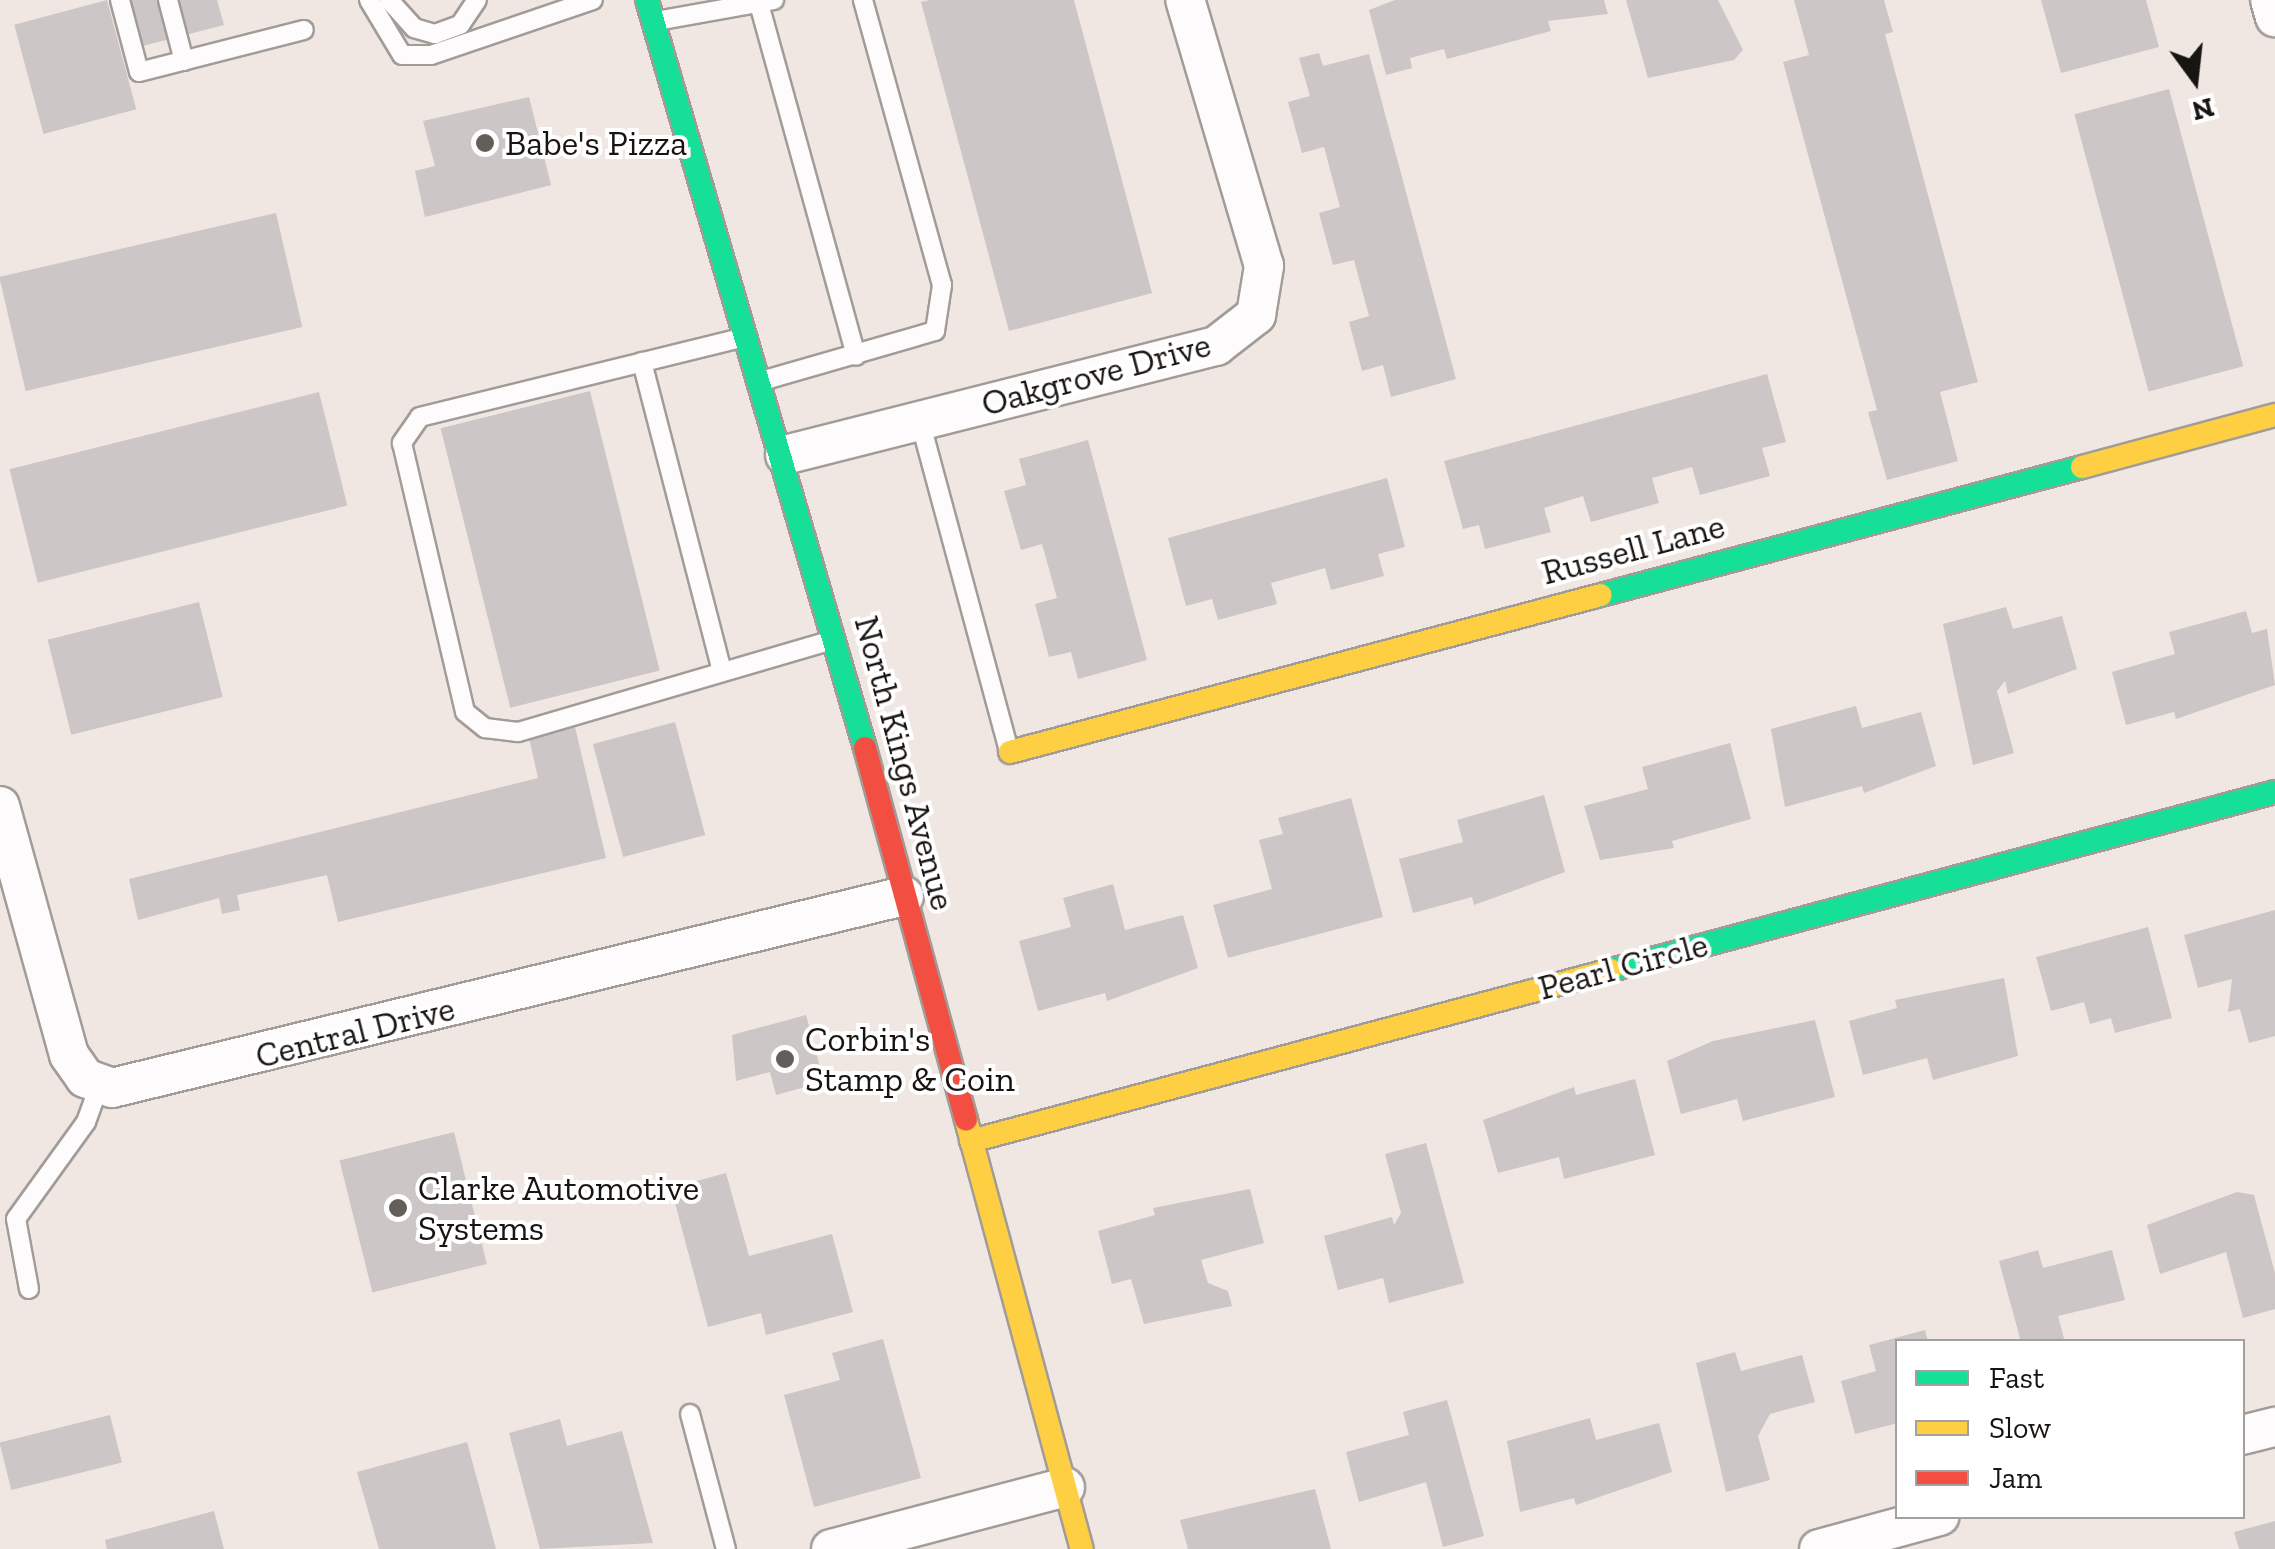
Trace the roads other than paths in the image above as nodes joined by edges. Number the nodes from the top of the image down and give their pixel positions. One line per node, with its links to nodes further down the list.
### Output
1 (120, 0): 15 (lane)
2 (168, 0): 15 (lane)
3 (368, 0): 11 (lane)
4 (390, 0): 5 (lane)
5 (477, 0)
6 (593, 0): 11 (lane)
7 (863, 0): 17 (lane)
8 (1185, 0): 21 (street, Oakgrove Drive)
9 (2270, 0): 13 (street)
10 (764, 1): 12 (lane); 17 (lane)
11 (526, 8)
12 (650, 11): 16 (street, North Kings Avenue)
13 (2275, 18)
14 (304, 30): 15 (lane)
15 (184, 60)
16 (750, 336): 18 (lane); 19 (street, North Kings Avenue)
17 (856, 356): 19 (lane)
18 (642, 362): 24 (lane); 24 (lane)
19 (764, 380): 22 (street, North Kings Avenue)
20 (2275, 415): 25 (street, Russell Lane)
21 (920, 421): 22 (street, Oakgrove Drive); 25 (lane)
22 (785, 455): 23 (street, North Kings Avenue)
23 (836, 639): 24 (lane); 28 (street, North Kings Avenue)
24 (722, 671)
25 (1010, 752)
26 (2275, 792): 30 (street, Pearl Circle)
27 (0, 806): 29 (street)
28 (904, 896): 29 (street, Central Drive); 30 (street, North Kings Avenue)
29 (99, 1087): 31 (lane)
30 (972, 1141): 35 (street, North Kings Avenue)
31 (29, 1289)
32 (690, 1414): 37 (lane)
33 (2275, 1426): 34 (street)
34 (2245, 1434)
35 (1065, 1487): 38 (street); 39 (street, North Kings Avenue)
36 (1929, 1519): 40 (street)
37 (726, 1549)
38 (831, 1549)
39 (1082, 1549)
40 (1819, 1549)

